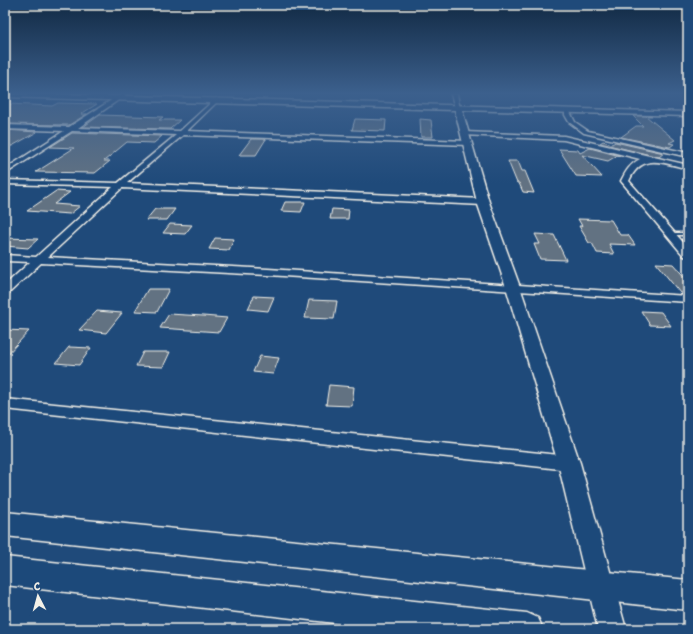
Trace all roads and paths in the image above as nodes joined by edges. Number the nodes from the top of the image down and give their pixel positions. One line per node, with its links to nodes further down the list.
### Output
1 (80, 124): 6 (street)
2 (192, 124): 7 (street)
3 (462, 124): 8 (street)
4 (572, 124): 9 (street)
5 (5, 128): 6 (street)
6 (70, 130): 7 (street); 12 (street)
7 (182, 133): 8 (street); 14 (street)
8 (466, 138): 10 (street); 15 (street)
9 (688, 155)
10 (649, 159): 11 (street); 16 (street)
11 (688, 167)
12 (5, 172)
13 (5, 182): 14 (street)
14 (120, 185): 15 (street); 20 (street)
15 (483, 202): 21 (street)
16 (671, 234): 17 (lane); 18 (street)
17 (688, 234)
18 (688, 254)
19 (5, 258): 20 (street)
20 (40, 259): 21 (street); 22 (street)
21 (514, 287): 23 (street); 25 (street)
22 (5, 291)
23 (688, 299)
24 (5, 404): 25 (street)
25 (569, 463): 28 (street)
26 (5, 524): 28 (main road)
27 (5, 571): 30 (main road)
28 (601, 585): 29 (main road); 31 (street)
29 (688, 595)
30 (528, 629)
31 (612, 629)

